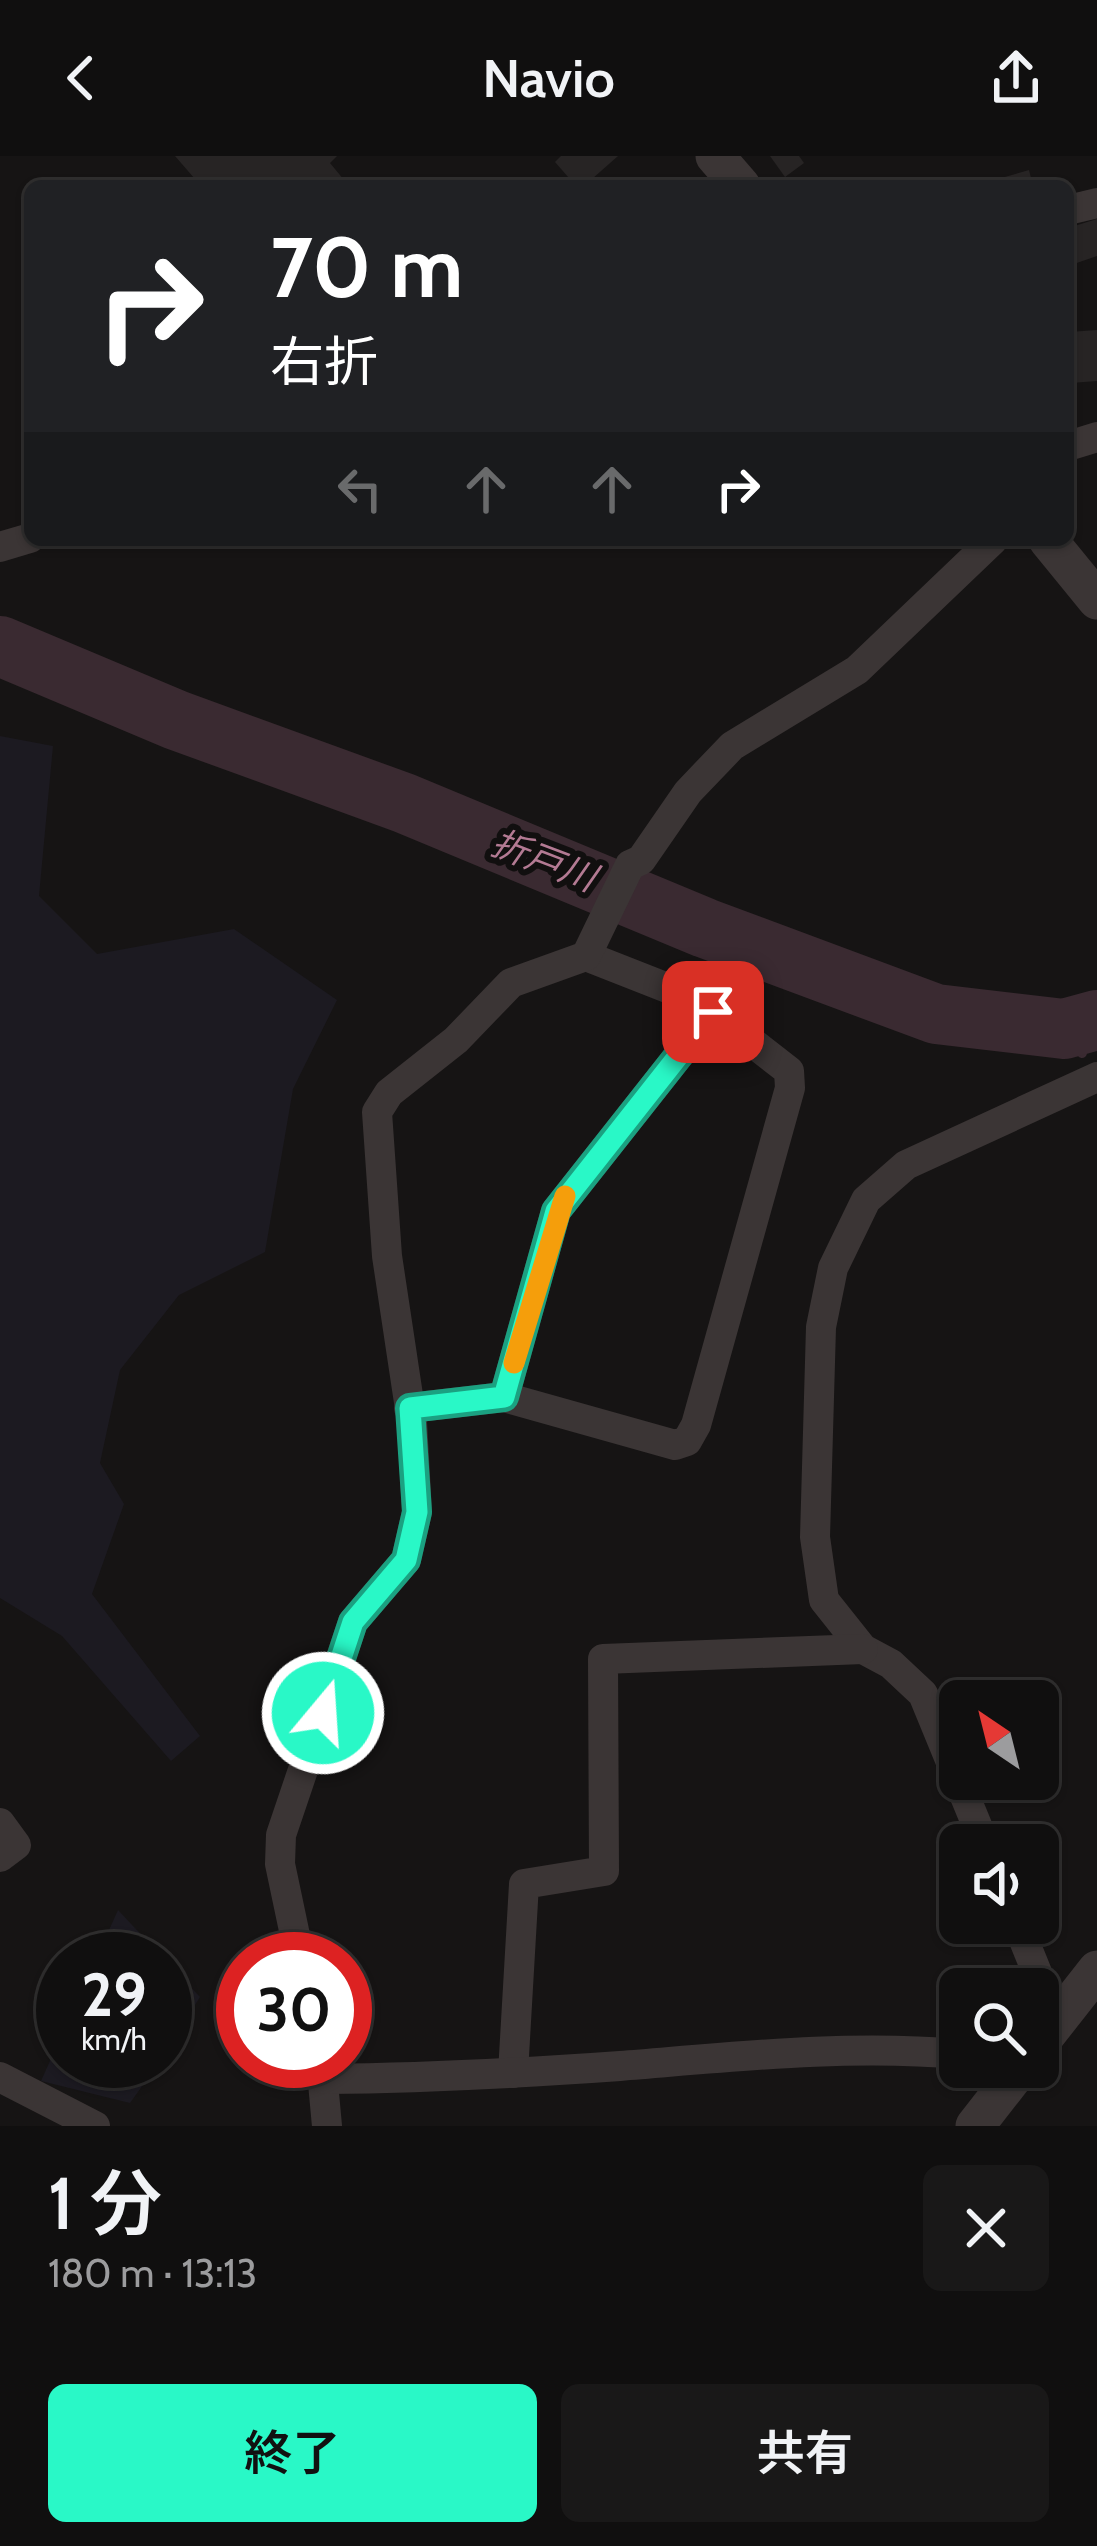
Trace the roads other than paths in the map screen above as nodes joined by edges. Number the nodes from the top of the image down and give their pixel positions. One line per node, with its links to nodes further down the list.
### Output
1 (716, 156): 2 (street)
2 (735, 180)
3 (987, 546): 6 (street)
4 (1053, 546): 5 (street)
5 (1097, 600)
6 (586, 956): 7 (street); 10 (street)
7 (713, 1012): 9 (street); 9 (street)
8 (1097, 1077): 11 (street)
9 (504, 1397): 10 (street)
10 (410, 1408): 15 (street)
11 (863, 1649): 13 (street); 20 (street)
12 (0, 1823): 14 (street)
13 (976, 1824)
14 (0, 1857)
15 (294, 1932)
16 (1097, 1970): 17 (street)
17 (1059, 2019)
18 (939, 2052): 20 (street)
19 (372, 2071): 20 (street)
20 (513, 2073)
21 (0, 2078): 24 (street)
22 (324, 2088): 25 (street)
23 (1005, 2088): 26 (street)
24 (95, 2126)
25 (327, 2126)
26 (975, 2126)

